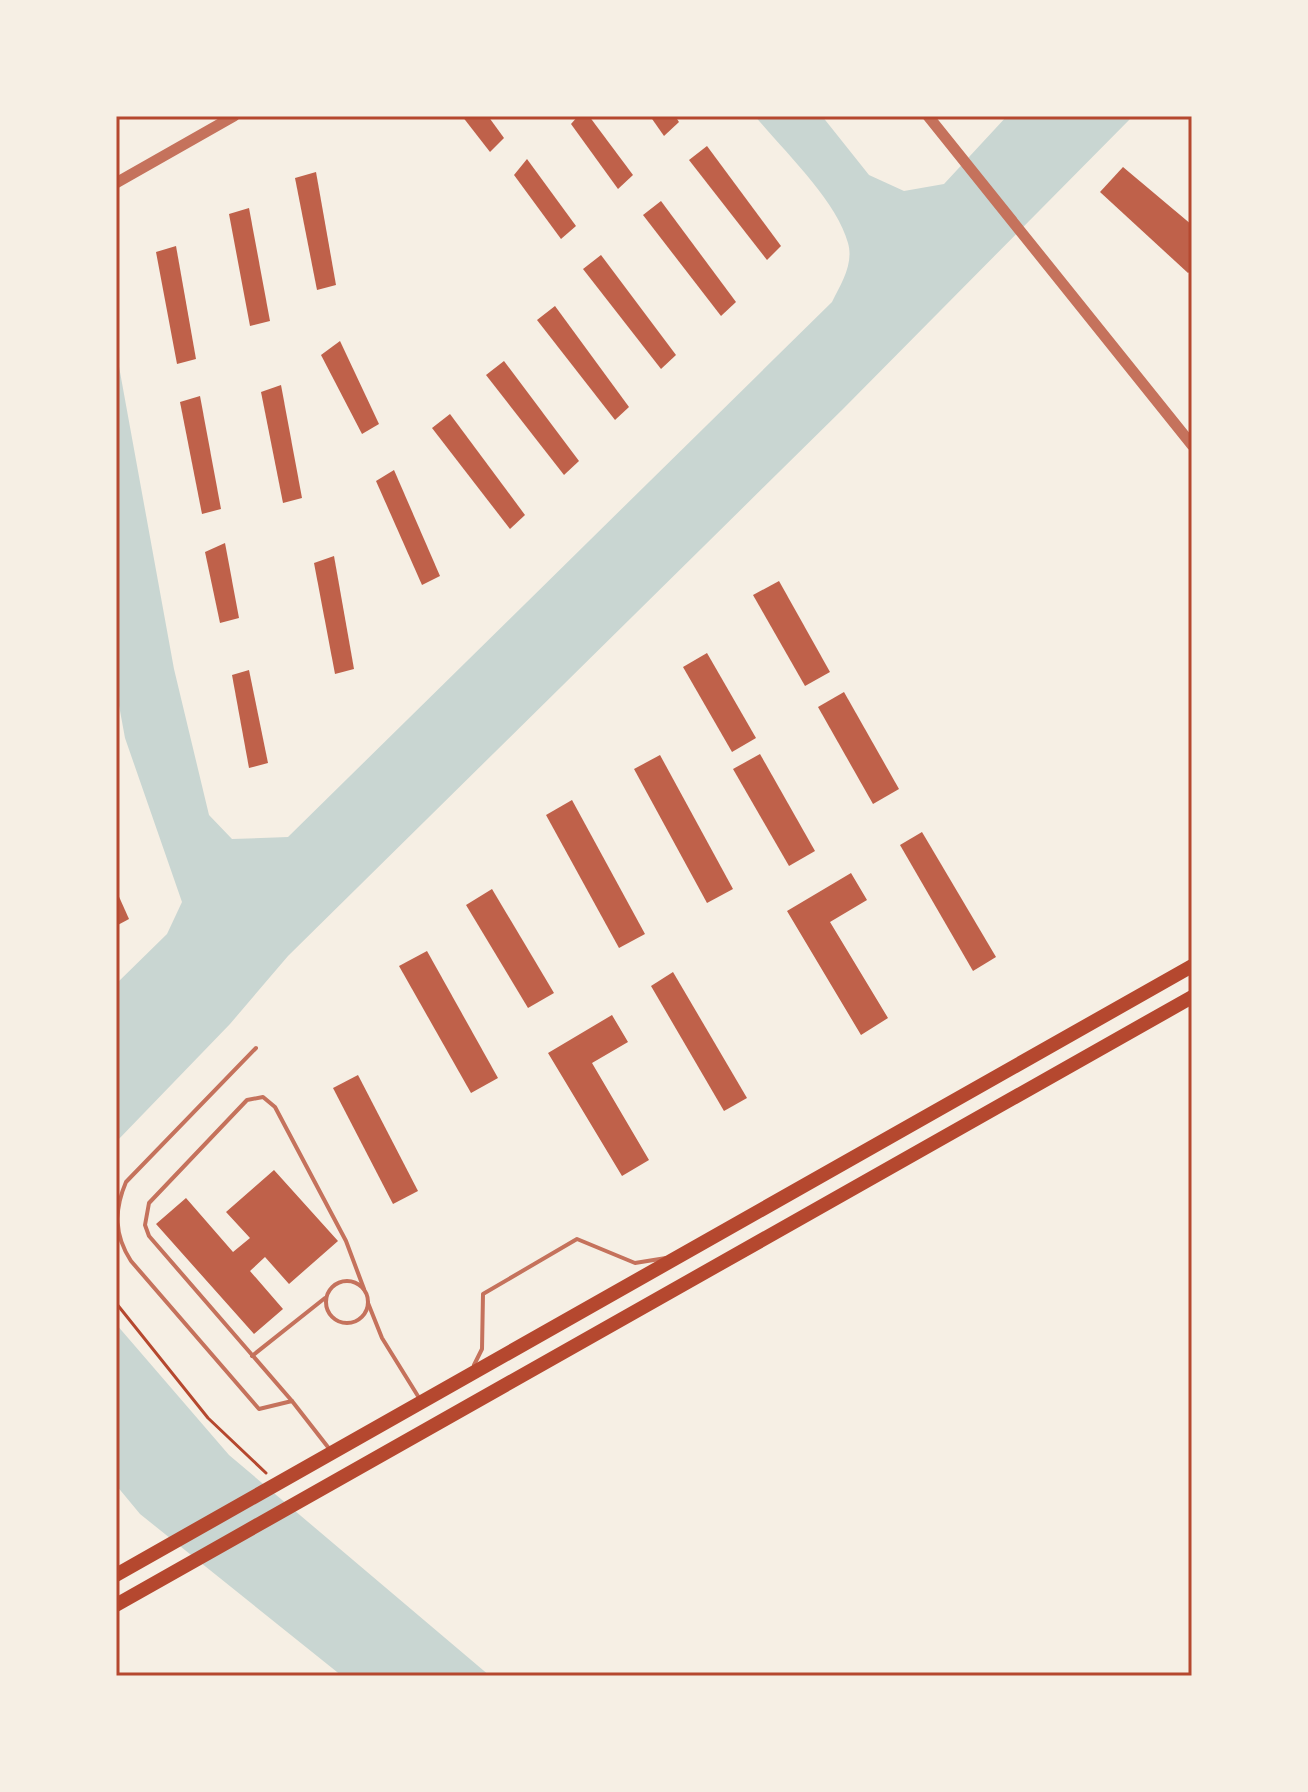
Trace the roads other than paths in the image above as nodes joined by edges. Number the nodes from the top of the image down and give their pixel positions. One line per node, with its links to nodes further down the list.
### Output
1 (234, 116): 3 (street)
2 (928, 116): 4 (street)
3 (116, 183)
4 (1192, 445)
5 (1192, 966): 8 (main road)
6 (1192, 997): 18 (main road)
7 (256, 1048): 14 (lane)
8 (684, 1255): 13 (main road); 13 (lane)
9 (364, 1289): 10 (lane); 11 (lane); 12 (lane)
10 (327, 1296): 11 (lane); 12 (lane)
11 (368, 1303): 15 (lane)
12 (252, 1356): 14 (lane)
13 (469, 1376): 15 (main road)
14 (292, 1401): 16 (lane)
15 (422, 1403): 16 (main road)
16 (332, 1453): 17 (main road)
17 (116, 1575)
18 (116, 1605)

